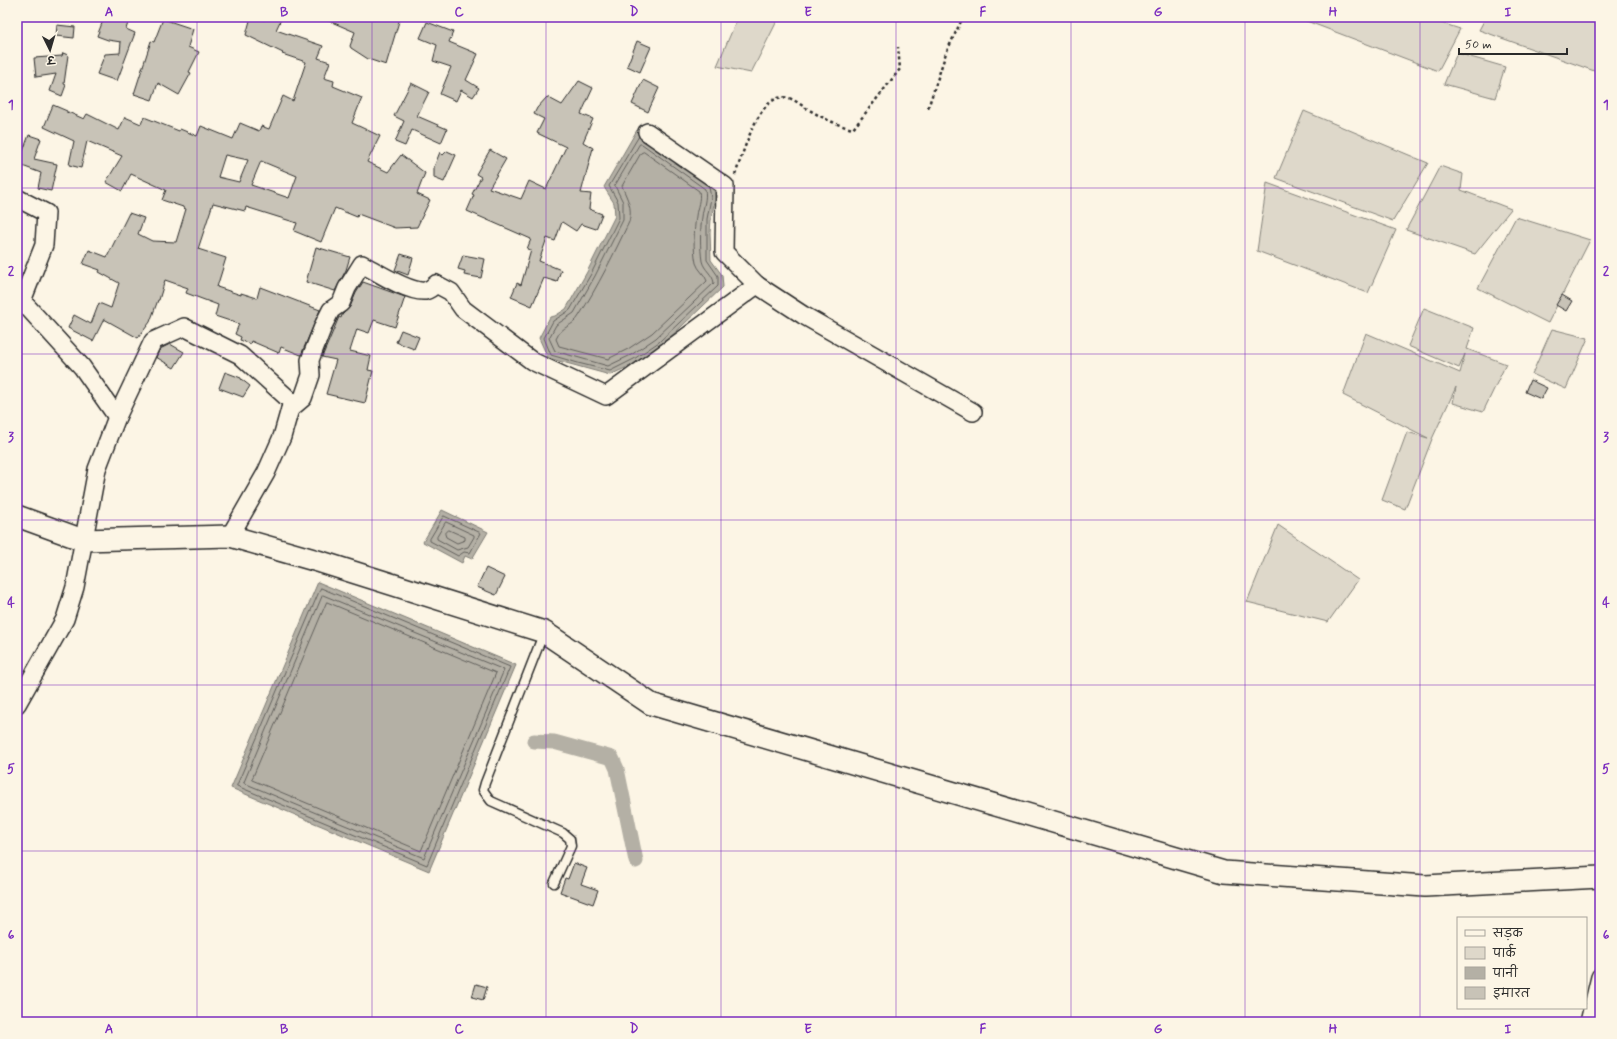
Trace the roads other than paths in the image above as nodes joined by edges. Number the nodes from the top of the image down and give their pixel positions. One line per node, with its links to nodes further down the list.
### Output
1 (647, 132): 3 (street)
2 (17, 198): 6 (street)
3 (757, 285): 4 (street); 5 (street)
4 (290, 410): 6 (street); 8 (street)
5 (973, 412)
6 (117, 417): 9 (street)
7 (17, 516): 9 (street)
8 (230, 536): 9 (street); 10 (street)
9 (83, 540): 11 (street)
10 (544, 632): 12 (street); 13 (lane)
11 (17, 704)
12 (1600, 877)
13 (554, 883)
14 (1600, 977): 15 (street)
15 (1589, 1022)

